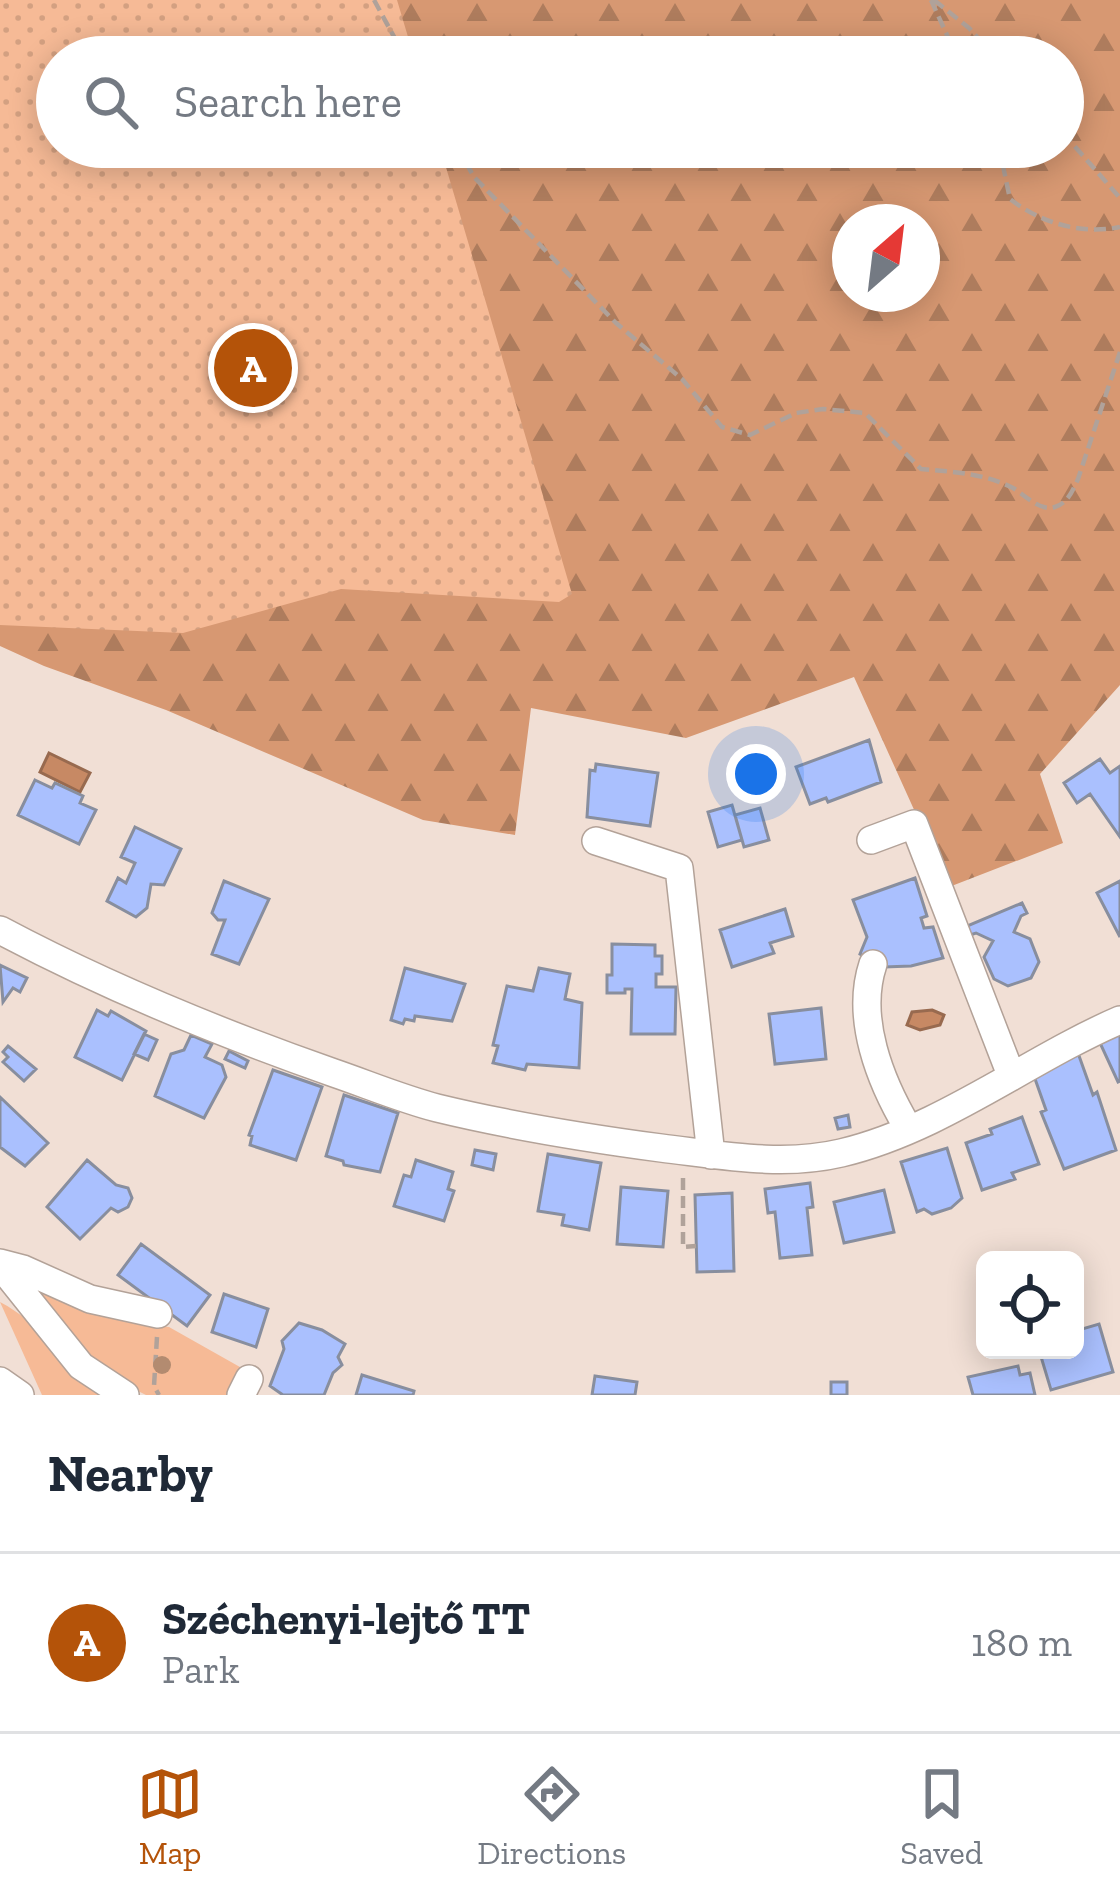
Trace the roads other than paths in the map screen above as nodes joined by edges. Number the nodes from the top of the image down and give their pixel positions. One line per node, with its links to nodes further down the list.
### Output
1 (871, 840): 6 (street)
2 (596, 841): 8 (street)
3 (0, 930): 8 (street)
4 (873, 964): 7 (street)
5 (1120, 1020): 6 (street)
6 (1011, 1076): 7 (street)
7 (908, 1128): 8 (street)
8 (711, 1155)
9 (0, 1264): 10 (street); 13 (street)
10 (154, 1314)
11 (0, 1381): 12 (street)
12 (20, 1395)
13 (125, 1395)

